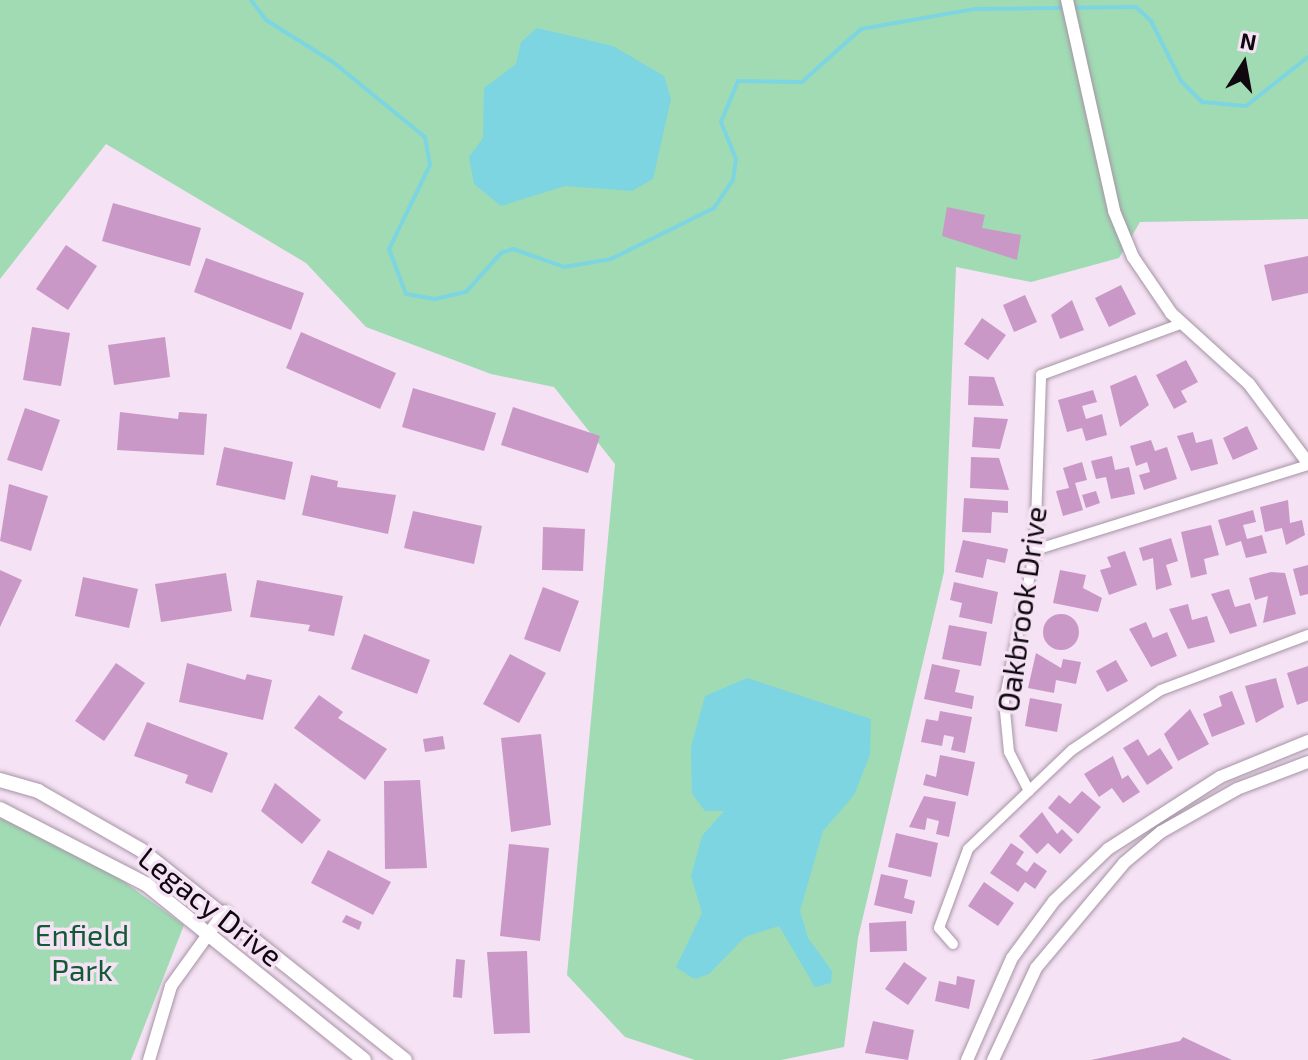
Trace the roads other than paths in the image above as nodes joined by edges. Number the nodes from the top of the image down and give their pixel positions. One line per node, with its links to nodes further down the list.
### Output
1 (1067, 0): 2 (street)
2 (1183, 323): 3 (street); 4 (street, Oakbrook Drive)
3 (1308, 464): 4 (street)
4 (1035, 550): 9 (street, Oakbrook Drive)
5 (1308, 635): 9 (street)
6 (1308, 741): 11 (street)
7 (1308, 762): 12 (street)
8 (0, 780): 13 (main road, Legacy Drive)
9 (1029, 791): 15 (street)
10 (0, 809): 14 (main road, Legacy Drive)
11 (1153, 814): 12 (street); 16 (street)
12 (1161, 832): 20 (street)
13 (225, 911): 14 (street); 19 (main road, Legacy Drive)
14 (208, 933): 17 (street); 18 (main road, Legacy Drive)
15 (953, 944)
16 (972, 1058)
17 (149, 1060)
18 (364, 1060)
19 (405, 1060)
20 (993, 1060)

